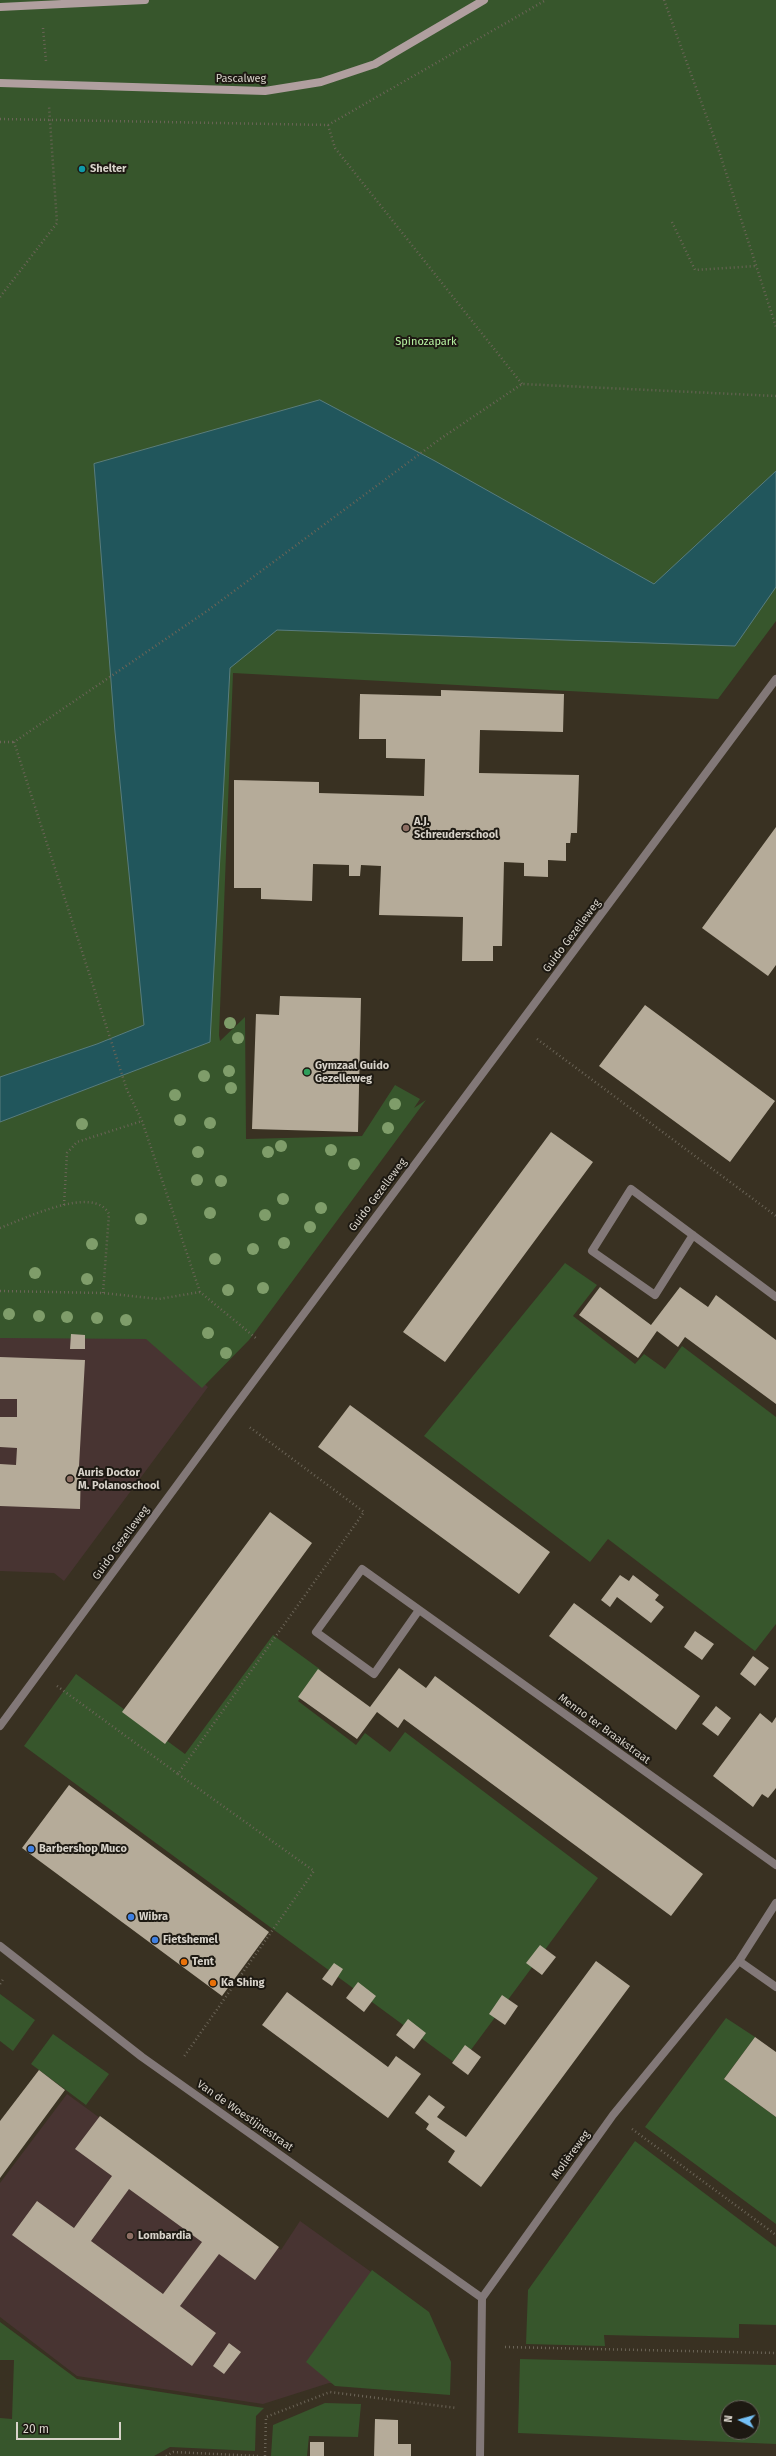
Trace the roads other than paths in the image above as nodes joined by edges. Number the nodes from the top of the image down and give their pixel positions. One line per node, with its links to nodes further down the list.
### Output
1 (145, 0): 3 (street)
2 (484, 0): 4 (street, Pascalweg)
3 (0, 7)
4 (0, 84)
5 (776, 679): 9 (street, Guido Gezelleweg)
6 (693, 1235): 6 (street); 7 (street)
7 (776, 1297)
8 (419, 1610): 8 (street, Menno ter Braakstraat); 10 (street, Menno ter Braakstraat)
9 (0, 1726)
10 (776, 1865)
11 (776, 1903): 13 (street, Molièreweg)
12 (0, 1946): 15 (street, Van de Woestijnestraat)
13 (740, 1960): 14 (street); 15 (street, Molièreweg)
14 (776, 1988)
15 (482, 2298): 16 (street)
16 (480, 2456)

